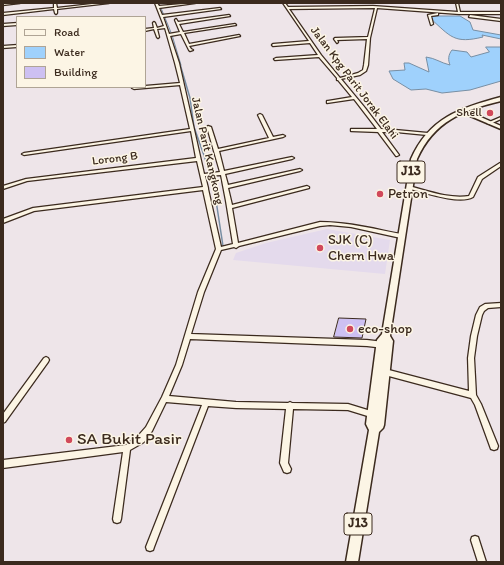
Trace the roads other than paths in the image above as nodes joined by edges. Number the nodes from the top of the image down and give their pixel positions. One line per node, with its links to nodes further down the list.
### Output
1 (19, 3): 9 (street)
2 (55, 3): 13 (street)
3 (108, 3): 10 (street)
4 (156, 3): 12 (street, Jalan Parit Kangkong)
5 (194, 3): 12 (street)
6 (284, 3): 14 (street, Jalan Kpg Parit Jorak Elahi)
7 (374, 3): 15 (street)
8 (457, 3): 20 (street)
9 (3, 4)
10 (98, 4): 13 (street); 16 (street)
11 (409, 4): 18 (street)
12 (159, 7): 23 (street, Jalan Parit Kangkong)
13 (55, 8): 19 (street); 22 (street)
14 (288, 8): 15 (street); 41 (street, Jalan Kpg Parit Jorak Elahi)
15 (375, 8): 18 (street); 40 (street)
16 (99, 9)
17 (220, 9): 23 (street)
18 (408, 10): 20 (street)
19 (56, 13)
20 (459, 13): 21 (street)
21 (501, 13)
22 (3, 14)
23 (164, 16): 33 (street, Jalan Parit Kangkong)
24 (174, 16): 28 (street)
25 (229, 16): 28 (street)
26 (501, 20): 30 (street)
27 (154, 23): 34 (street)
28 (177, 23): 36 (street)
29 (16, 24): 31 (street)
30 (432, 24)
31 (3, 25)
32 (234, 25): 36 (street)
33 (166, 27): 34 (street); 37 (street, Jalan Parit Kangkong)
34 (156, 29): 35 (street); 39 (street)
35 (146, 30)
36 (182, 33): 37 (street); 43 (street)
37 (169, 35): 51 (street, Jalan Parit Kangkong)
38 (239, 36): 43 (street)
39 (158, 37)
40 (369, 38): 42 (street); 50 (street)
41 (308, 42): 44 (street); 48 (street, Jalan Kpg Parit Jorak Elahi)
42 (337, 42)
43 (188, 44): 47 (street)
44 (273, 45)
45 (16, 46): 46 (street)
46 (3, 47)
47 (192, 50)
48 (318, 56): 49 (street); 50 (street, Jalan Kpg Parit Jorak Elahi)
49 (276, 59)
50 (338, 79): 53 (street, Jalan Kpg Parit Jorak Elahi)
51 (182, 84): 52 (street); 62 (street, Jalan Parit Kangkong)
52 (146, 87)
53 (354, 98): 55 (street); 64 (street, Jalan Kpg Parit Jorak Elahi)
54 (501, 99): 56 (main road, J13)
55 (328, 102)
56 (463, 111): 59 (street); 65 (main road, J13)
57 (260, 115): 67 (street)
58 (501, 118): 59 (street)
59 (489, 123): 61 (street)
60 (209, 127): 68 (street)
61 (501, 128)
62 (192, 130): 69 (street); 72 (street, Jalan Parit Kangkong)
63 (352, 130): 64 (street)
64 (380, 130): 65 (street); 70 (street, Jalan Kpg Parit Jorak Elahi)
65 (427, 134): 80 (main road, J13)
66 (283, 136): 67 (street)
67 (271, 138): 68 (street)
68 (217, 150): 75 (street)
69 (24, 154)
70 (397, 155)
71 (292, 158): 75 (street)
72 (199, 159): 76 (street, Jalan Parit Kangkong); 77 (street, Lorong B)
73 (501, 164): 80 (street)
74 (300, 170): 78 (street)
75 (223, 173): 76 (street); 78 (street)
76 (205, 175): 82 (street, Jalan Parit Kangkong)
77 (10, 187): 81 (street); 83 (street)
78 (227, 187): 84 (street)
79 (307, 187): 84 (street)
80 (409, 187): 86 (main road, J13)
81 (3, 188)
82 (206, 188): 85 (street); 88 (street, Jalan Parit Kangkong)
83 (3, 192)
84 (231, 208): 87 (street)
85 (3, 221)
86 (401, 236): 87 (street); 91 (main road, J13)
87 (236, 246): 88 (street)
88 (219, 249): 90 (street)
89 (501, 305): 94 (street)
90 (188, 336): 91 (street); 95 (street)
91 (385, 342): 93 (main road, J13); 98 (main road, J13)
92 (46, 360): 99 (street)
93 (385, 372): 94 (street); 98 (main road, J13)
94 (473, 395): 100 (street)
95 (164, 399): 96 (street); 101 (street)
96 (206, 403): 97 (street); 106 (street)
97 (290, 405): 98 (street); 103 (street)
98 (376, 416): 107 (main road, J13)
99 (3, 420)
100 (494, 446)
101 (127, 448): 102 (street); 104 (street)
102 (3, 464)
103 (287, 469)
104 (117, 519)
105 (475, 540): 108 (street)
106 (150, 547)
107 (352, 562)
108 (482, 562)

